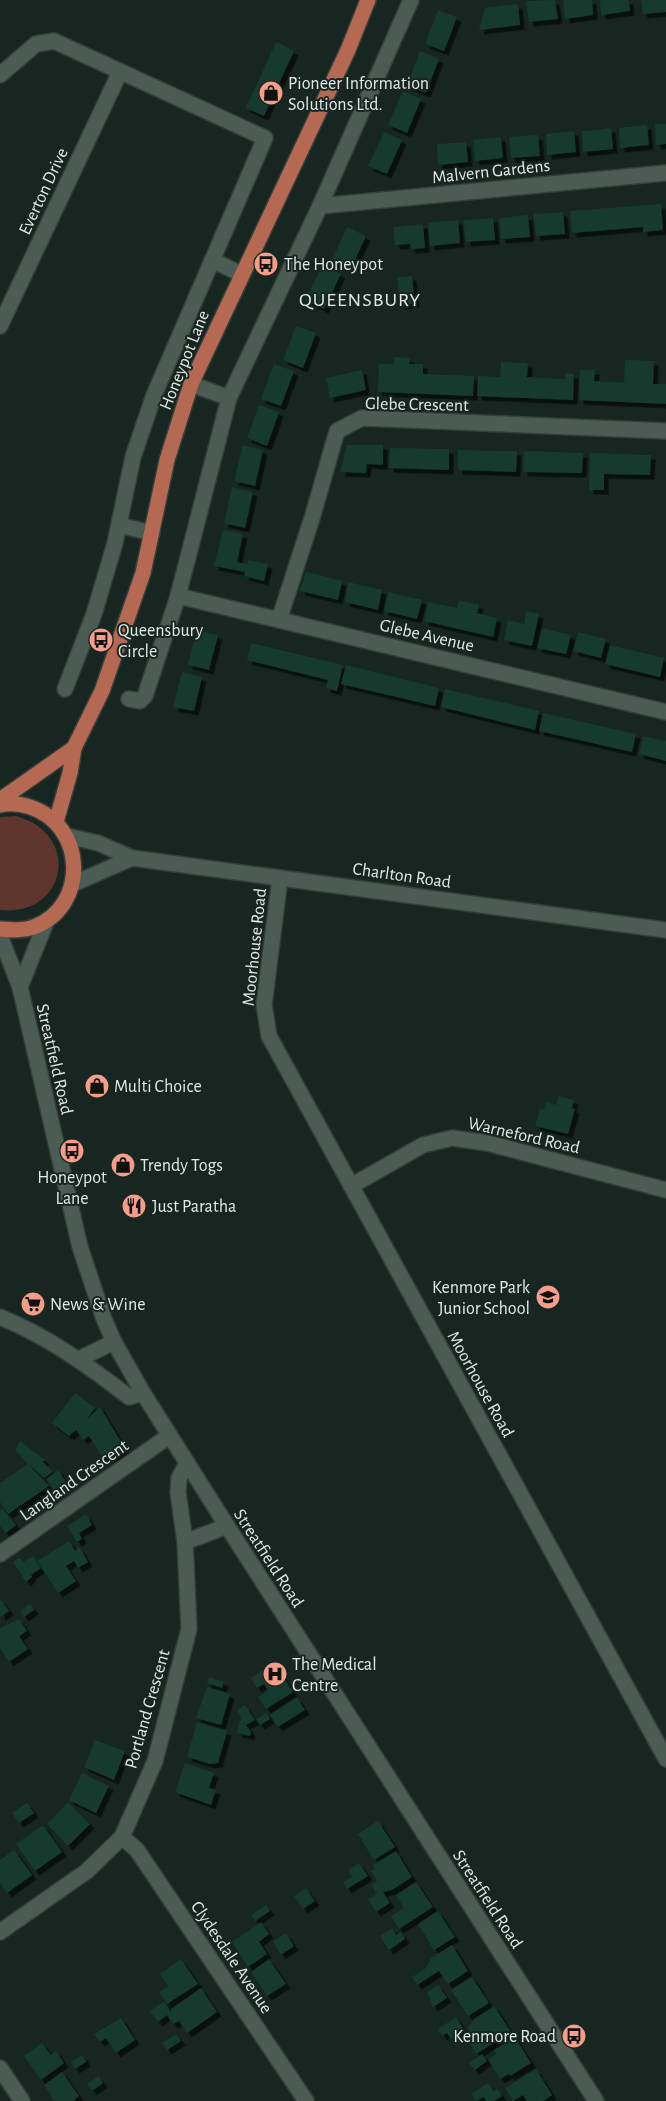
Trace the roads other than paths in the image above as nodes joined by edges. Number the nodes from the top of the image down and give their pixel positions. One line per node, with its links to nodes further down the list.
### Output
1 (368, 0): 8 (main road, Honeypot Lane)
2 (411, 0): 6 (street)
3 (120, 72): 4 (street); 7 (street); 9 (street, Everton Drive)
4 (0, 75)
5 (666, 173): 6 (street, Malvern Gardens)
6 (320, 206): 11 (street)
7 (212, 260): 8 (street); 13 (street)
8 (241, 274): 10 (main road, Honeypot Lane)
9 (0, 326)
10 (191, 384): 11 (street); 14 (main road, Honeypot Lane)
11 (229, 398): 15 (street)
12 (666, 432): 16 (street, Glebe Crescent)
13 (119, 525): 14 (street); 17 (street)
14 (152, 532): 20 (main road, Honeypot Lane)
15 (178, 596): 16 (street, Glebe Avenue); 18 (street)
16 (279, 620): 19 (street, Glebe Avenue)
17 (65, 689)
18 (129, 699)
19 (666, 712)
20 (74, 748): 21 (main road, Honeypot Lane); 23 (main road, Honeypot Lane)
21 (0, 800)
22 (0, 806): 23 (main road)
23 (56, 822): 24 (main road)
24 (67, 836): 25 (street, Charlton Road); 27 (main road)
25 (132, 858): 26 (street, Charlton Road); 27 (street)
26 (280, 878): 30 (street, Charlton Road); 33 (street, Moorhouse Road)
27 (73, 884): 28 (main road)
28 (47, 920): 29 (main road); 32 (street, Streatfield Road)
29 (0, 930)
30 (666, 930)
31 (0, 936): 32 (street, Streatfield Road)
32 (20, 988): 36 (street, Streatfield Road)
33 (351, 1186): 34 (street, Warneford Road); 44 (street, Moorhouse Road)
34 (666, 1190)
35 (0, 1317): 37 (street)
36 (114, 1342): 37 (street); 38 (street, Streatfield Road)
37 (79, 1359): 38 (street)
38 (143, 1393): 39 (street, Streatfield Road)
39 (170, 1436): 40 (street, Streatfield Road); 43 (street, Langland Crescent)
40 (187, 1463): 41 (street, Streatfield Road); 42 (street, Portland Crescent)
41 (227, 1526): 42 (street); 50 (street, Streatfield Road)
42 (185, 1542): 45 (street, Portland Crescent)
43 (0, 1554)
44 (666, 1759)
45 (122, 1837): 46 (street, Portland Crescent); 49 (street, Clydesdale Avenue)
46 (0, 1932)
47 (0, 2068): 48 (street)
48 (22, 2101)
49 (306, 2101)
50 (596, 2101)

